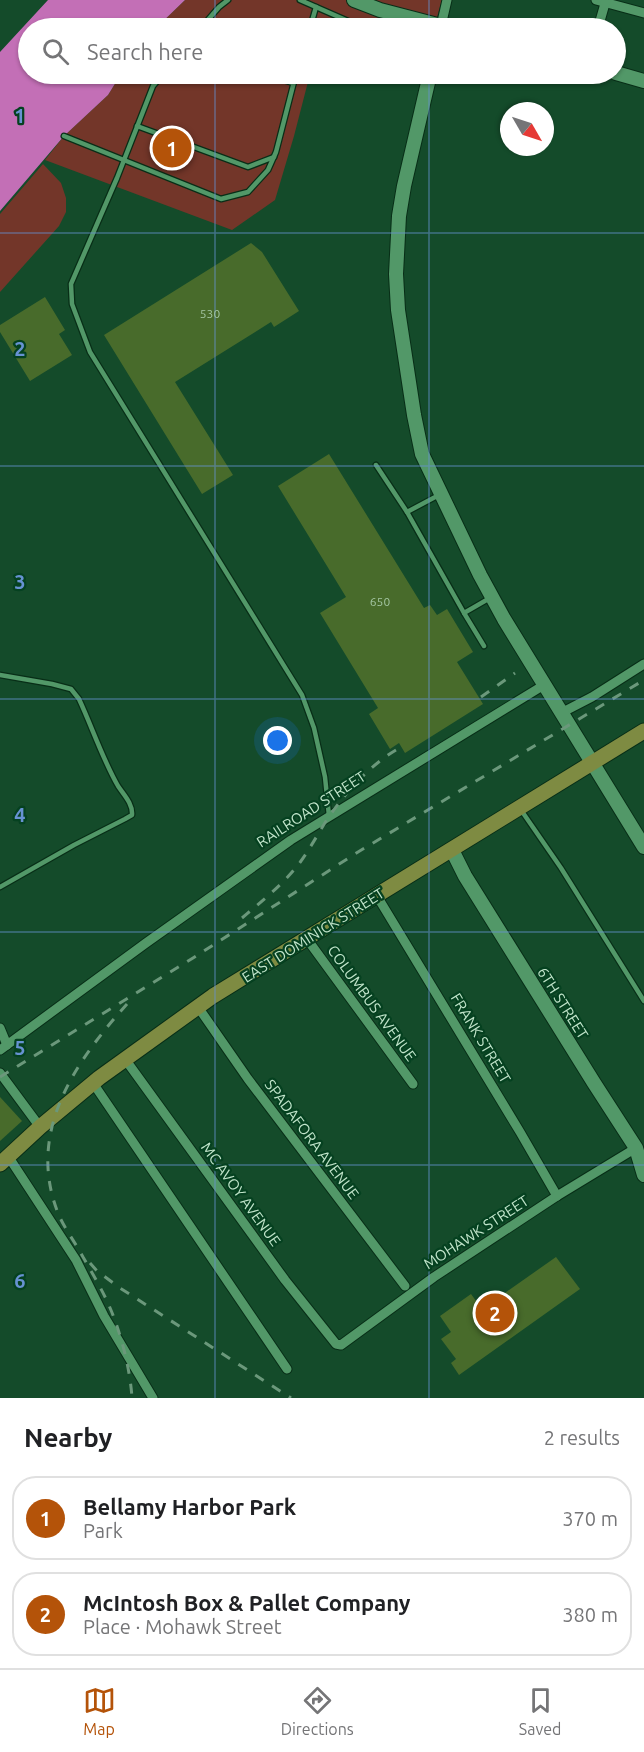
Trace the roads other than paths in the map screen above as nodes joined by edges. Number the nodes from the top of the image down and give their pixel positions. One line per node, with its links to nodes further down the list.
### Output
1 (228, 0): 9 (lane)
2 (300, 0): 6 (lane)
3 (354, 0): 8 (street)
4 (447, 0): 13 (street)
5 (603, 1): 7 (street); 14 (street)
6 (316, 7): 10 (lane); 11 (lane)
7 (644, 13)
8 (404, 16): 12 (street)
9 (210, 18)
10 (313, 18)
11 (341, 18)
12 (411, 18)
13 (445, 18)
14 (600, 18)
15 (626, 76): 16 (street)
16 (644, 81)
17 (155, 84): 20 (lane)
18 (293, 84): 22 (lane)
19 (428, 84): 25 (street)
20 (137, 126): 22 (lane); 23 (lane)
21 (64, 136): 23 (lane)
22 (274, 157): 23 (lane)
23 (124, 159): 37 (lane)
24 (376, 465): 26 (lane)
25 (441, 494): 26 (lane); 27 (street)
26 (407, 512): 28 (lane)
27 (492, 597): 28 (lane); 32 (street)
28 (464, 613): 29 (lane)
29 (484, 646)
30 (644, 664): 33 (street)
31 (0, 675): 40 (lane)
32 (544, 685): 33 (street); 37 (street, RAILROAD STREET)
33 (561, 713): 35 (street)
34 (644, 731): 35 (main road, EAST DOMINICK STREET)
35 (592, 764): 36 (main road, EAST DOMINICK STREET); 38 (street)
36 (520, 808): 39 (main road, EAST DOMINICK STREET); 43 (lane)
37 (329, 816): 46 (street, RAILROAD STREET)
38 (644, 847)
39 (452, 850): 41 (main road, EAST DOMINICK STREET); 52 (street, 6TH STREET)
40 (0, 887)
41 (377, 896): 42 (main road, EAST DOMINICK STREET); 55 (street, FRANK STREET)
42 (307, 939): 44 (main road, EAST DOMINICK STREET); 50 (street, COLUMBUS AVENUE)
43 (644, 1001)
44 (198, 1007): 47 (main road, EAST DOMINICK STREET); 56 (street, SPADAFORA AVENUE)
45 (0, 1028): 46 (street)
46 (3, 1047)
47 (125, 1059): 49 (main road, EAST DOMINICK STREET); 57 (street, MC AVOY AVENUE)
48 (0, 1073): 51 (street)
49 (93, 1083): 51 (main road, EAST DOMINICK STREET); 58 (street)
50 (413, 1084)
51 (40, 1127): 53 (main road, EAST DOMINICK STREET)
52 (636, 1148): 54 (street, 6TH STREET); 55 (street, MOHAWK STREET)
53 (4, 1160): 59 (street)
54 (644, 1175)
55 (557, 1196): 57 (street, MOHAWK STREET)
56 (405, 1286)
57 (336, 1344)
58 (287, 1369)
59 (153, 1398)

